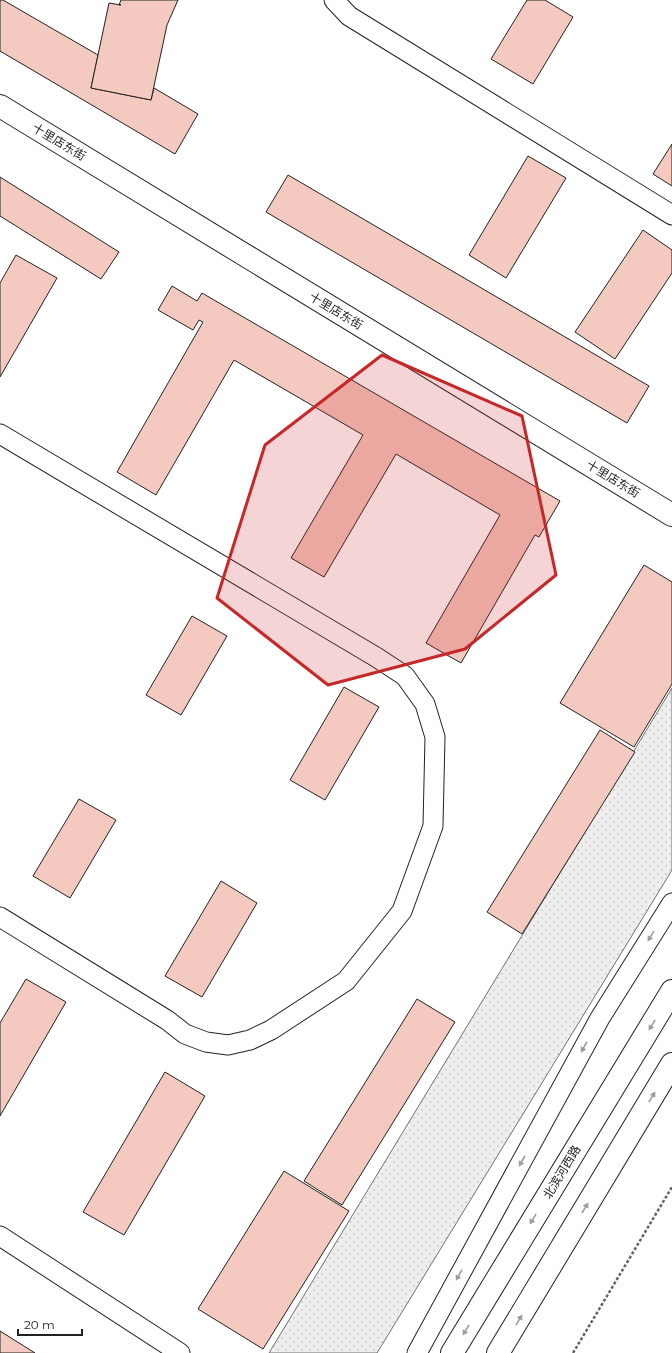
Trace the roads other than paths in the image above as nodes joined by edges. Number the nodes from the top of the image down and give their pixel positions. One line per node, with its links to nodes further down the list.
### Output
1 (334, 0): 3 (street)
2 (0, 106): 5 (street, 十里店东街)
3 (672, 215)
4 (0, 434): 7 (street)
5 (672, 516)
6 (672, 903): 12 (street, one-way to 12)
7 (0, 917)
8 (672, 991): 13 (street, 北滨河西路, one-way to 13)
9 (672, 1064): 14 (street, one-way to 9)
10 (0, 1236): 11 (street)
11 (180, 1353)
12 (417, 1353)
13 (452, 1353)
14 (498, 1353)

